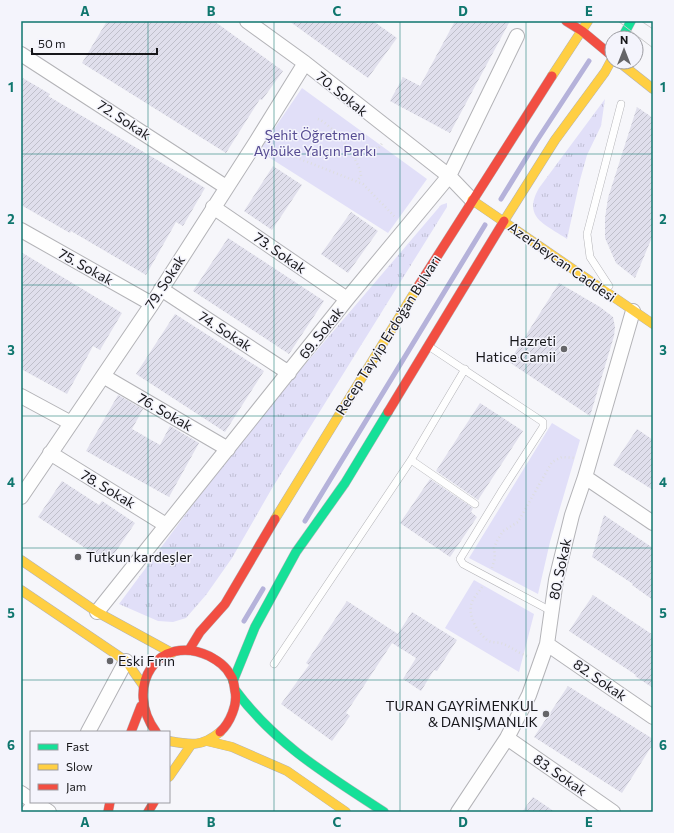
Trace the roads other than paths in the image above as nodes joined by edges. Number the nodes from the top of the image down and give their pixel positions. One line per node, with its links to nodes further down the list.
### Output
1 (247, 21): 10 (street, 70. Sokak)
2 (566, 21): 6 (main road)
3 (588, 21): 6 (main road, Recep Tayyip Erdoğan Bulvarı)
4 (631, 21): 5 (main road)
5 (626, 30)
6 (582, 31): 8 (main road); 17 (main road, Recep Tayyip Erdoğan Bulvarı)
7 (517, 36): 15 (street, 69. Sokak)
8 (604, 50)
9 (21, 54): 16 (street, 72. Sokak)
10 (305, 63): 15 (street, 70. Sokak); 16 (street, 79. Sokak)
11 (606, 70): 19 (main road)
12 (629, 70): 13 (main road)
13 (653, 89)
14 (621, 104): 23 (lane)
15 (449, 176): 17 (street, 70. Sokak); 22 (street, 69. Sokak)
16 (226, 187): 18 (street, 79. Sokak)
17 (472, 200): 19 (main road, Azerbeycan Caddesi); 46 (main road, Recep Tayyip Erdoğan Bulvarı)
18 (213, 207): 21 (street, 79. Sokak); 22 (street, 73. Sokak)
19 (504, 222): 23 (main road, Azerbeycan Caddesi); 27 (main road)
20 (21, 230): 24 (street, 75. Sokak)
21 (161, 289): 24 (street, 79. Sokak); 29 (street, 74. Sokak)
22 (347, 299): 29 (street, 69. Sokak)
23 (617, 300): 25 (main road, Azerbeycan Caddesi)
24 (152, 304): 30 (street, 79. Sokak)
25 (633, 311): 26 (main road, Azerbeycan Caddesi); 36 (street, 80. Sokak)
26 (653, 324)
27 (429, 346): 28 (lane); 50 (main road)
28 (465, 369): 35 (lane); 43 (lane)
29 (289, 373): 33 (street, 69. Sokak)
30 (103, 376): 32 (street, 79. Sokak); 33 (street, 76. Sokak)
31 (21, 396): 32 (street)
32 (71, 422): 34 (street, 79. Sokak)
33 (228, 449): 40 (street, 69. Sokak)
34 (50, 453): 37 (street, 79. Sokak); 40 (street, 78. Sokak)
35 (411, 460): 38 (lane); 49 (lane)
36 (585, 477): 39 (street); 43 (street, 80. Sokak)
37 (21, 497)
38 (475, 504)
39 (653, 523)
40 (166, 525): 44 (street, 69. Sokak)
41 (21, 560): 44 (main road)
42 (21, 590): 48 (main road)
43 (551, 611): 45 (street, 80. Sokak)
44 (97, 612): 47 (main road)
45 (547, 644): 54 (street, 82. Sokak); 58 (street, 80. Sokak)
46 (189, 650): 47 (main road); 50 (main road)
47 (172, 653): 51 (main road)
48 (126, 661): 51 (main road); 55 (street)
49 (274, 664)
50 (233, 681): 52 (main road)
51 (142, 685): 53 (main road)
52 (236, 691): 60 (main road); 70 (main road)
53 (142, 706): 56 (main road); 57 (main road)
54 (653, 717)
55 (89, 731)
56 (131, 731)
57 (155, 731)
58 (507, 738): 71 (street, 80. Sokak); 72 (street, 83. Sokak)
59 (170, 741): 61 (main road)
60 (207, 742): 61 (main road); 69 (main road)
61 (191, 745): 62 (main road)
62 (170, 776)
63 (21, 793): 64 (street)
64 (30, 801)
65 (153, 803): 68 (main road)
66 (33, 804): 67 (street)
67 (50, 812)
68 (148, 812)
69 (346, 812)
70 (384, 812)
71 (458, 812)
72 (613, 812)

